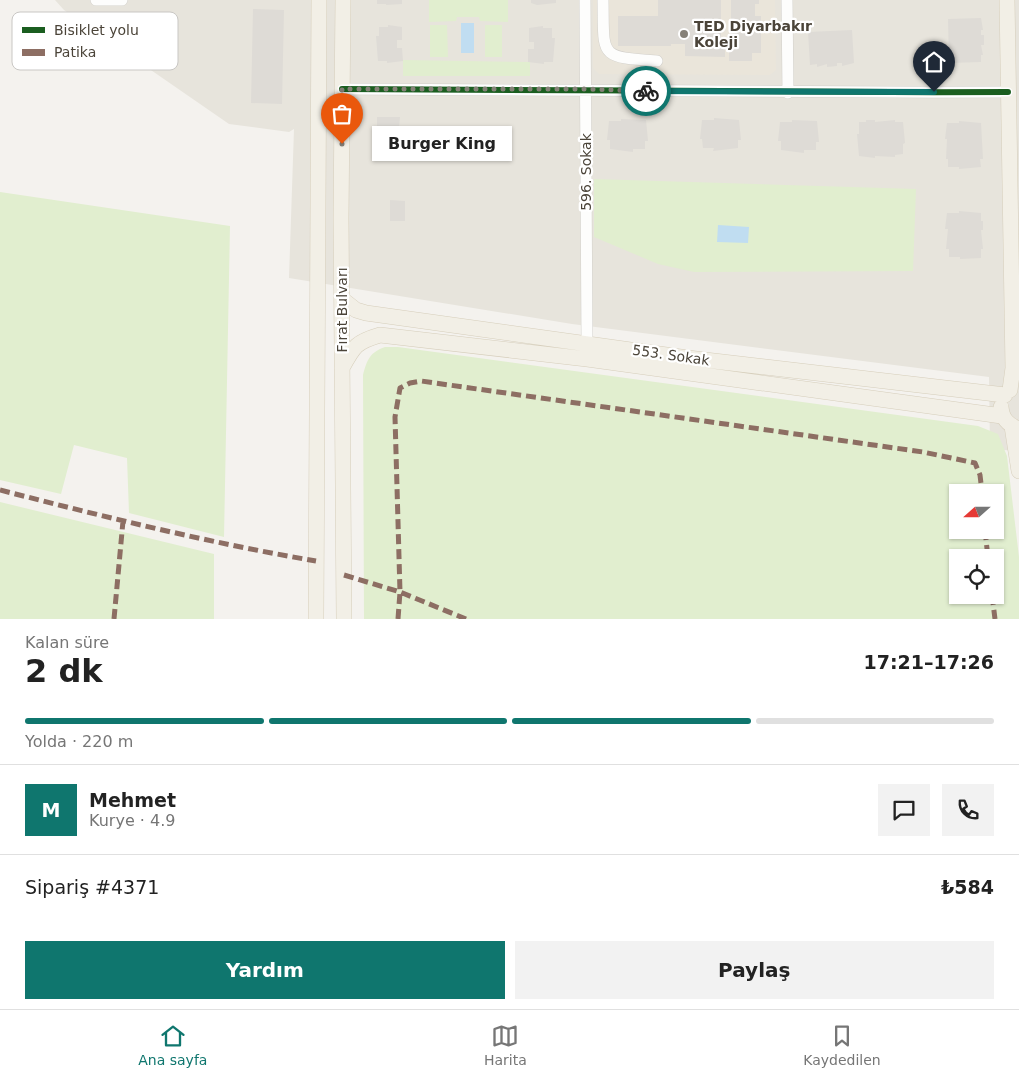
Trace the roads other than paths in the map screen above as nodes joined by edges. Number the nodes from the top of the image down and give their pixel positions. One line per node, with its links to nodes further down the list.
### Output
1 (96, 0): 2 (street)
2 (122, 0)
3 (319, 0): 20 (main road, Fırat Bulvarı)
4 (343, 0): 10 (main road, Fırat Bulvarı)
5 (585, 0): 11 (street, 596. Sokak)
6 (602, 0): 9 (street)
7 (786, 0): 13 (street)
8 (1007, 0): 12 (main road)
9 (657, 61)
10 (342, 89): 11 (street); 14 (main road, Fırat Bulvarı)
11 (586, 89): 13 (street); 15 (street, 596. Sokak)
12 (1008, 92): 13 (street); 17 (main road)
13 (788, 93)
14 (342, 299): 15 (main road, 553. Sokak); 16 (main road, Fırat Bulvarı)
15 (587, 343): 17 (main road, 553. Sokak)
16 (342, 368): 18 (main road); 21 (main road, Fırat Bulvarı)
17 (1011, 391): 18 (main road)
18 (1011, 424): 19 (main road)
19 (1019, 471)
20 (316, 619)
21 (344, 619)

